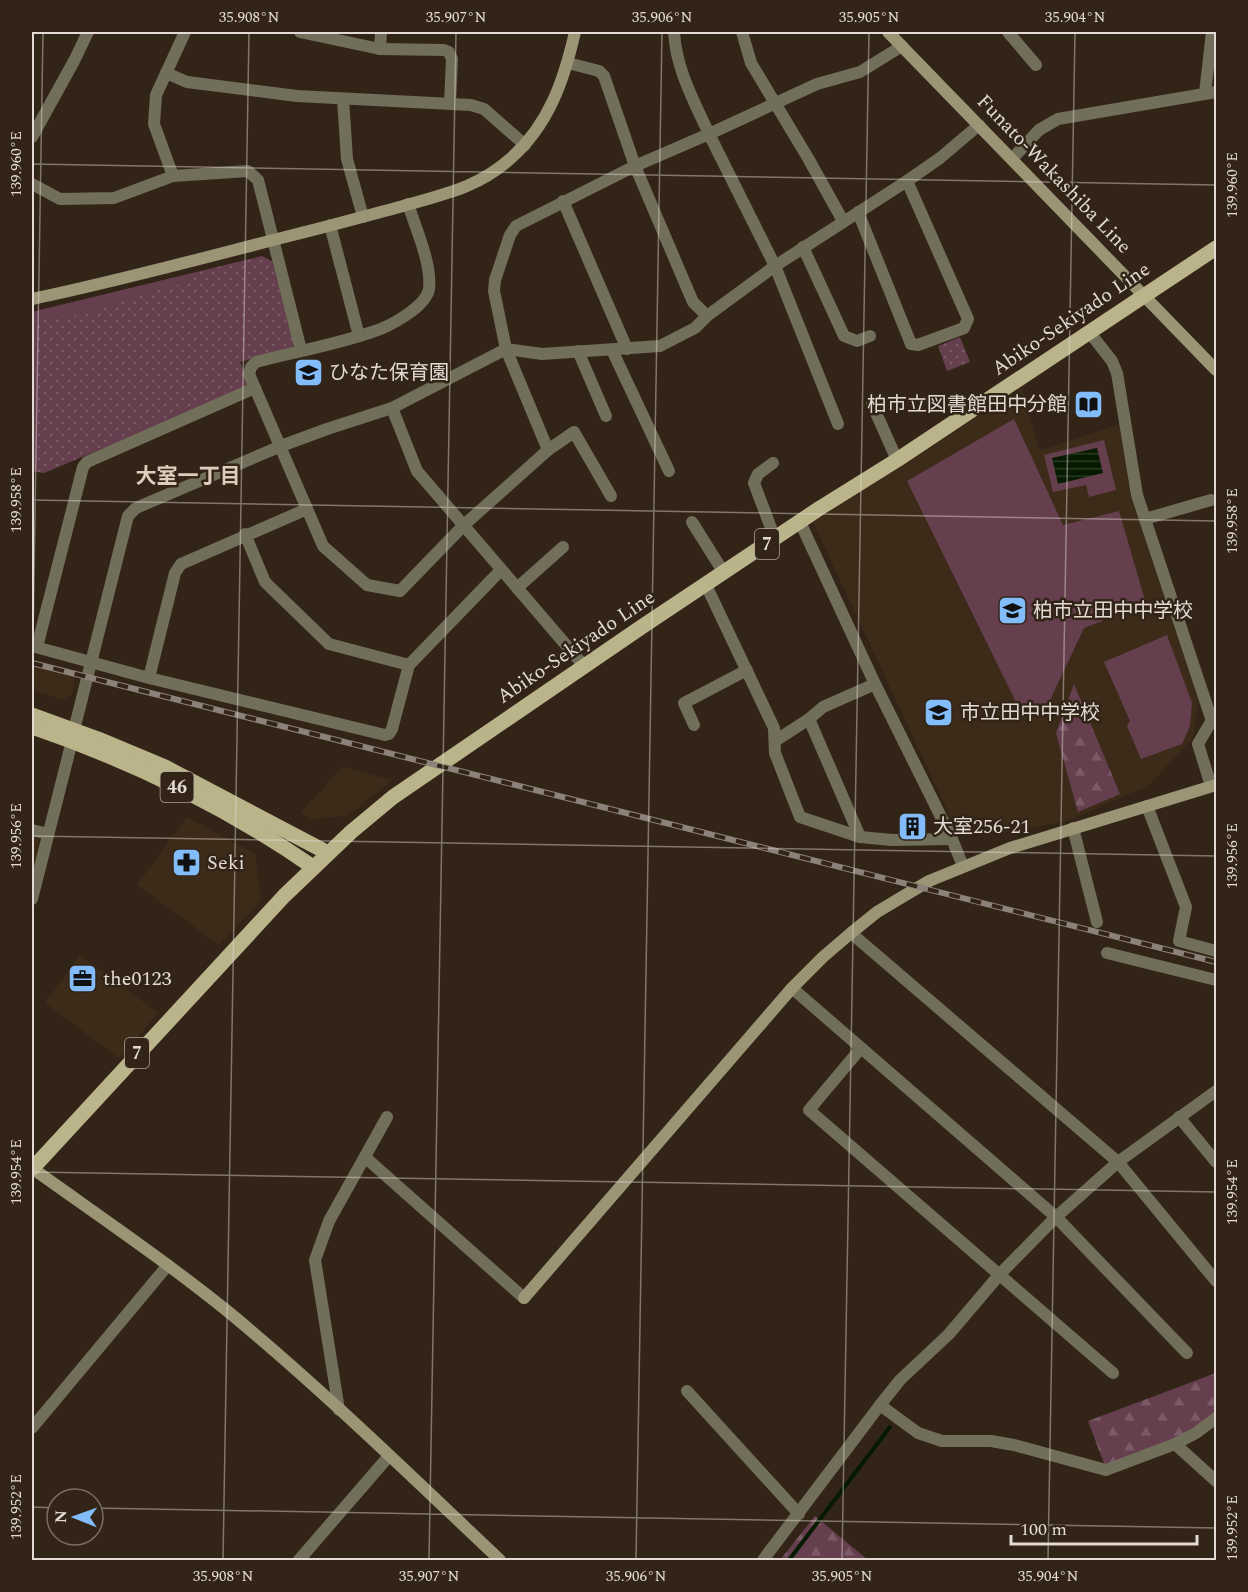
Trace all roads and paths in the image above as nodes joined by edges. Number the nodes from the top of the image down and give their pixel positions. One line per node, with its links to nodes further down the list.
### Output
1 (88, 32): 22 (street)
2 (185, 32): 15 (street)
3 (300, 32): 12 (street)
4 (381, 32): 12 (street)
5 (575, 32): 13 (street)
6 (674, 32): 21 (street)
7 (742, 32): 19 (street)
8 (888, 32): 11 (street, Funato-Wakashiba Line)
9 (1008, 32): 14 (street)
10 (1212, 32): 16 (street)
11 (902, 46): 19 (street); 20 (street, Funato-Wakashiba Line)
12 (380, 49): 18 (street)
13 (568, 63): 23 (street); 25 (street)
14 (1036, 65)
15 (166, 73): 17 (street); 26 (street)
16 (1210, 93): 24 (street)
17 (343, 99): 18 (street); 32 (street)
18 (450, 103): 23 (street)
19 (775, 104): 21 (street); 33 (street)
20 (979, 125): 24 (street, Funato-Wakashiba Line); 27 (street)
21 (708, 134): 25 (street); 38 (street)
22 (32, 137)
23 (525, 146): 30 (street)
24 (1012, 159): 39 (street, Funato-Wakashiba Line)
25 (635, 166): 29 (street); 41 (street)
26 (173, 176): 28 (street); 35 (street)
27 (907, 181): 31 (street); 31 (street)
28 (32, 184)
29 (564, 201): 45 (street); 46 (street)
30 (408, 204): 32 (street); 43 (street)
31 (858, 212): 33 (street)
32 (363, 217): 34 (street)
33 (843, 221): 36 (street)
34 (330, 225): 35 (street); 43 (street)
35 (273, 240): 40 (street); 47 (street)
36 (803, 247): 38 (street); 44 (street)
37 (1216, 248): 39 (main road, Abiko-Sekiyado Line / 7)
38 (775, 266): 41 (street); 55 (street)
39 (1144, 296): 42 (main road, Abiko-Sekiyado Line / 7); 50 (street, Funato-Wakashiba Line)
40 (32, 299)
41 (707, 316): 46 (street)
42 (1089, 333): 58 (main road, Abiko-Sekiyado Line / 7); 64 (street)
43 (359, 336): 47 (street)
44 (870, 336)
45 (506, 349): 49 (street); 53 (street); 57 (street)
46 (627, 349): 48 (street)
47 (301, 350): 51 (street)
48 (612, 350): 49 (street); 60 (street)
49 (578, 351): 54 (street)
50 (1216, 370)
51 (255, 388): 56 (street); 75 (street)
52 (872, 404): 58 (street)
53 (392, 408): 56 (street); 67 (street)
54 (606, 416)
55 (838, 424)
56 (281, 446): 63 (street); 76 (street)
57 (548, 450): 61 (street); 67 (street)
58 (897, 460): 66 (main road, Abiko-Sekiyado Line / 7)
59 (773, 463): 69 (street)
60 (669, 471)
61 (611, 496)
62 (1211, 500): 64 (street)
63 (307, 509): 67 (street); 68 (street)
64 (1145, 519): 83 (street)
65 (692, 522): 72 (street)
66 (800, 522): 69 (main road, Abiko-Sekiyado Line / 7); 81 (street)
67 (464, 525): 71 (street)
68 (245, 534): 77 (street); 80 (street)
69 (773, 540): 72 (main road, Abiko-Sekiyado Line / 7)
70 (563, 547): 74 (street)
71 (501, 570): 74 (street); 77 (street)
72 (724, 573): 73 (main road, Abiko-Sekiyado Line / 7)
73 (706, 585): 78 (main road, Abiko-Sekiyado Line / 7); 79 (street)
74 (517, 588): 78 (street)
75 (34, 647): 76 (street)
76 (92, 662): 80 (street); 87 (street)
77 (409, 665): 80 (street)
78 (585, 666): 96 (main road, Abiko-Sekiyado Line / 7)
79 (747, 670): 85 (street); 88 (street)
80 (149, 678)
81 (875, 684): 84 (street); 95 (street)
82 (32, 715): 87 (main road, 46)
83 (1214, 716): 89 (street)
84 (809, 719): 88 (street); 94 (street)
85 (694, 725)
86 (32, 727): 87 (main road, 46)
87 (73, 735): 93 (street); 96 (main road, 46); 98 (main road, 46)
88 (775, 741): 94 (street)
89 (1214, 785): 90 (street)
90 (1147, 806): 91 (street); 102 (street)
91 (1073, 828): 97 (street); 100 (street)
92 (32, 830): 93 (street)
93 (48, 834): 99 (street)
94 (860, 837): 95 (street)
95 (952, 839): 97 (street)
96 (328, 853): 98 (main road, Abiko-Sekiyado Line / 7)
97 (963, 866): 101 (street)
98 (313, 867): 113 (main road, Abiko-Sekiyado Line / 7)
99 (32, 899)
100 (1097, 922)
101 (851, 933): 105 (street); 111 (street)
102 (1216, 951)
103 (1107, 953): 104 (street)
104 (1216, 980)
105 (792, 988): 106 (street); 110 (street)
106 (861, 1048): 114 (street); 116 (street)
107 (1216, 1090): 109 (street)
108 (387, 1117): 110 (street)
109 (1179, 1117): 111 (street); 112 (street)
110 (366, 1158): 122 (street)
111 (1118, 1161): 114 (street); 117 (street)
112 (1216, 1162)
113 (32, 1168): 115 (street)
114 (1056, 1217): 116 (street); 118 (street)
115 (168, 1265): 122 (street); 124 (street)
116 (1000, 1274): 119 (street); 121 (street)
117 (1216, 1281)
118 (1187, 1353)
119 (1113, 1373)
120 (687, 1391): 128 (street)
121 (880, 1405): 125 (street); 128 (street)
122 (339, 1410): 126 (street)
123 (1216, 1418): 125 (street)
124 (32, 1428)
125 (1174, 1444): 127 (street)
126 (389, 1456): 129 (street); 130 (street)
127 (1216, 1481)
128 (799, 1514): 131 (street)
129 (299, 1560)
130 (500, 1560)
131 (763, 1560)

